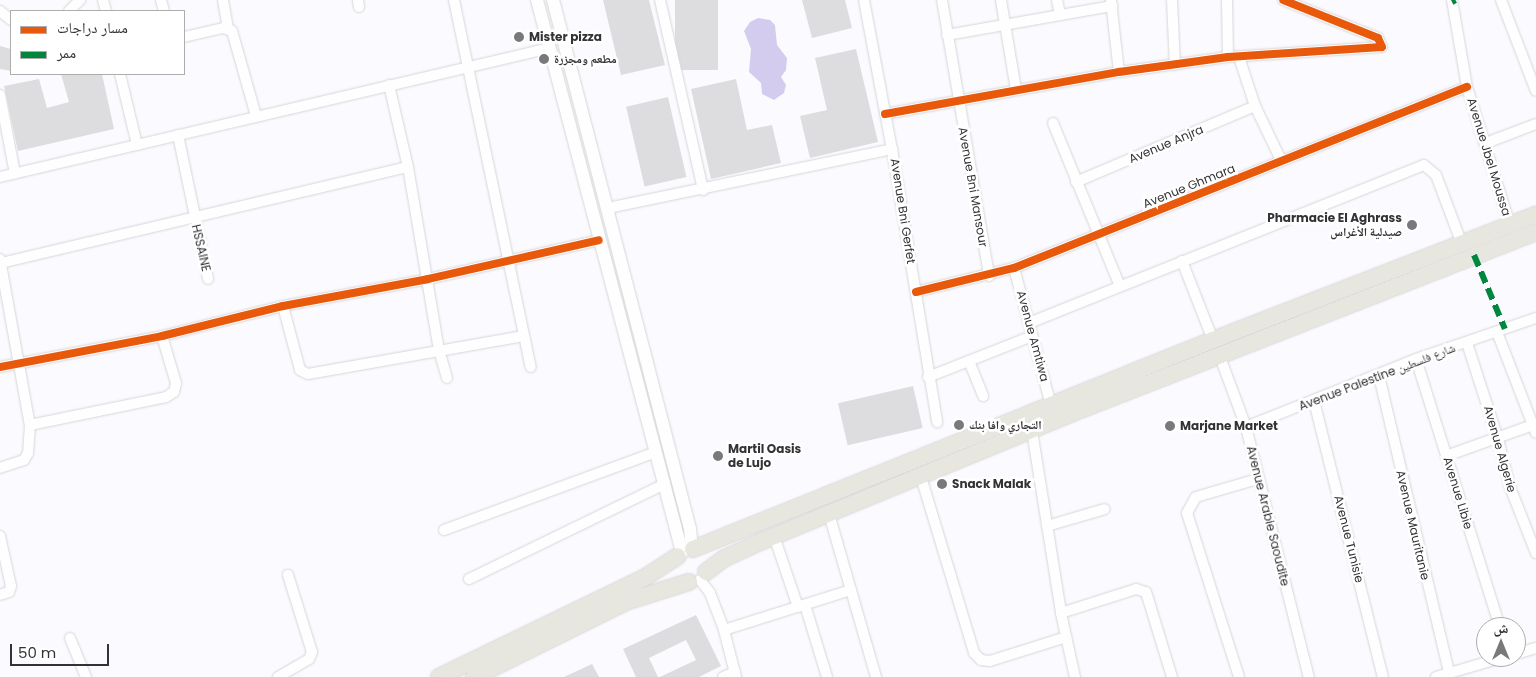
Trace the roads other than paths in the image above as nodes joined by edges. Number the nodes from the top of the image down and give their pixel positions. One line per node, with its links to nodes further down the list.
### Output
1 (80, 0): 17 (street)
2 (223, 0): 22 (street)
3 (454, 0): 28 (street)
4 (537, 0): 25 (street)
5 (553, 0): 52 (street)
6 (660, 0): 51 (street)
7 (864, 0): 38 (street, Avenue Bni Gerfet)
8 (942, 0): 23 (street, Avenue Bni Mansour)
9 (1001, 0): 21 (street)
10 (1057, 0): 19 (street)
11 (1172, 0): 27 (street)
12 (1227, 0): 26 (street)
13 (1282, 0): 26 (street)
14 (1453, 0): 32 (street, Avenue Jbel Moussa)
15 (1501, 0): 34 (street)
16 (1112, 3): 19 (street); 29 (street)
17 (70, 10)
18 (0, 11): 20 (street)
19 (1060, 14): 21 (street)
20 (10, 19)
21 (1005, 24): 23 (street); 33 (street)
22 (228, 28): 24 (street); 39 (street)
23 (947, 35): 36 (street, Avenue Bni Mansour)
24 (185, 37)
25 (550, 48): 28 (street); 58 (street)
26 (1233, 57): 27 (street); 37 (street)
27 (1174, 64): 29 (street)
28 (469, 67): 31 (street); 61 (street)
29 (1119, 72): 33 (street)
30 (120, 75): 44 (street)
31 (389, 85): 39 (street); 47 (street)
32 (1467, 87): 43 (street, Avenue Jbel Moussa); 46 (street, Avenue Ghmara)
33 (1016, 90): 36 (street)
34 (1536, 91)
35 (0, 95): 48 (street)
36 (957, 99): 38 (street); 64 (street, Avenue Bni Mansour)
37 (1255, 106): 46 (street); 50 (street, Avenue Anjra)
38 (885, 114): 45 (street, Avenue Bni Gerfet)
39 (256, 116): 42 (street)
40 (1052, 123): 50 (street)
41 (1536, 124): 43 (street)
42 (178, 135): 44 (street); 54 (street, HSSAINE)
43 (1486, 144): 55 (street, Avenue Jbel Moussa)
44 (137, 145): 48 (street)
45 (892, 148): 51 (street); 68 (street, Avenue Bni Gerfet)
46 (1281, 160): 57 (street, Avenue Ghmara)
47 (408, 167): 54 (street); 66 (street)
48 (15, 174): 49 (street)
49 (0, 177)
50 (1076, 182): 57 (street)
51 (703, 190): 52 (street)
52 (608, 208): 109 (street)
53 (1536, 215): 55 (main road)
54 (194, 217): 60 (street); 65 (street, HSSAINE)
55 (1510, 225): 59 (main road)
56 (1536, 232): 79 (main road)
57 (1099, 235): 63 (street, Avenue Ghmara); 67 (street)
58 (599, 240): 61 (street); 97 (street)
59 (1462, 244): 62 (street); 76 (main road)
60 (0, 261): 82 (street)
61 (510, 261): 66 (street); 74 (street)
62 (1182, 261): 67 (street); 76 (street)
63 (1014, 268): 64 (street, Avenue Ghmara); 71 (street, Avenue Amtiwa)
64 (989, 276): 68 (street, Avenue Ghmara)
65 (208, 279)
66 (428, 279): 69 (street); 78 (street)
67 (1120, 286): 71 (street)
68 (916, 292): 86 (street, Avenue Bni Gerfet)
69 (283, 306): 73 (street); 78 (street)
70 (1536, 318): 72 (street, Avenue Palestine شارع فلسطين)
71 (1029, 323): 75 (street, Avenue Amtiwa)
72 (1497, 332): 77 (street, Avenue Palestine شارع فلسطين); 94 (street)
73 (162, 336): 82 (street); 92 (street)
74 (524, 336): 78 (street); 84 (street)
75 (1032, 336): 81 (street); 90 (street, Avenue Amtiwa)
76 (1213, 340): 90 (main road)
77 (1467, 343): 80 (street, Avenue Palestine شارع فلسطين); 96 (street, Avenue Algerie)
78 (439, 350): 87 (street)
79 (1220, 357): 93 (street, Avenue Arabie Saoudite); 95 (main road)
80 (1416, 359): 85 (street, Avenue Palestine شارع فلسطين); 98 (street, Avenue Libie)
81 (970, 361): 86 (street); 88 (street)
82 (20, 362): 83 (street); 92 (street)
83 (0, 367)
84 (531, 367)
85 (1379, 376): 89 (street, Avenue Palestine شارع فلسطين); 123 (street, Avenue Mauritanie)
86 (928, 377): 91 (street, Avenue Bni Gerfet)
87 (447, 378)
88 (982, 396)
89 (1314, 401): 93 (street, Avenue Palestine شارع فلسطين); 136 (street, Avenue Tunisie)
90 (1052, 405): 109 (main road)
91 (937, 422)
92 (30, 426): 99 (street)
93 (1246, 427): 101 (street, Avenue Arabie Saoudite)
94 (1535, 428): 96 (street)
95 (1032, 431): 100 (main road); 105 (street)
96 (1498, 440): 98 (street); 110 (street, Avenue Algerie)
97 (656, 452): 102 (street); 106 (street)
98 (1446, 456): 118 (street, Avenue Libie)
99 (0, 468)
100 (920, 477): 104 (main road); 120 (street)
101 (1257, 479): 134 (street); 135 (street, Avenue Arabie Saoudite)
102 (665, 484): 109 (street); 113 (street)
103 (1105, 509): 105 (street)
104 (828, 514): 108 (main road); 114 (street)
105 (1047, 526): 117 (street)
106 (444, 530)
107 (0, 536): 115 (street)
108 (774, 536): 112 (main road); 116 (street)
109 (686, 551): 112 (main road); 112 (main road); 127 (main road)
110 (1536, 554)
111 (288, 575): 126 (street)
112 (698, 578): 119 (street); 128 (main road)
113 (469, 579)
114 (851, 590): 116 (street); 131 (street)
115 (0, 595)
116 (802, 606): 119 (street); 130 (street)
117 (1061, 613): 120 (street); 133 (street)
118 (1497, 617)
119 (724, 630): 124 (street)
120 (1066, 637): 132 (street)
121 (70, 638): 125 (street)
122 (1476, 665): 123 (street)
123 (1449, 673): 137 (street)
124 (736, 674): 129 (street)
125 (86, 677)
126 (278, 677)
127 (439, 677)
128 (474, 677)
129 (723, 677)
130 (826, 677)
131 (876, 677)
132 (1075, 677)
133 (1172, 677)
134 (1239, 677)
135 (1309, 677)
136 (1383, 677)
137 (1436, 677)

